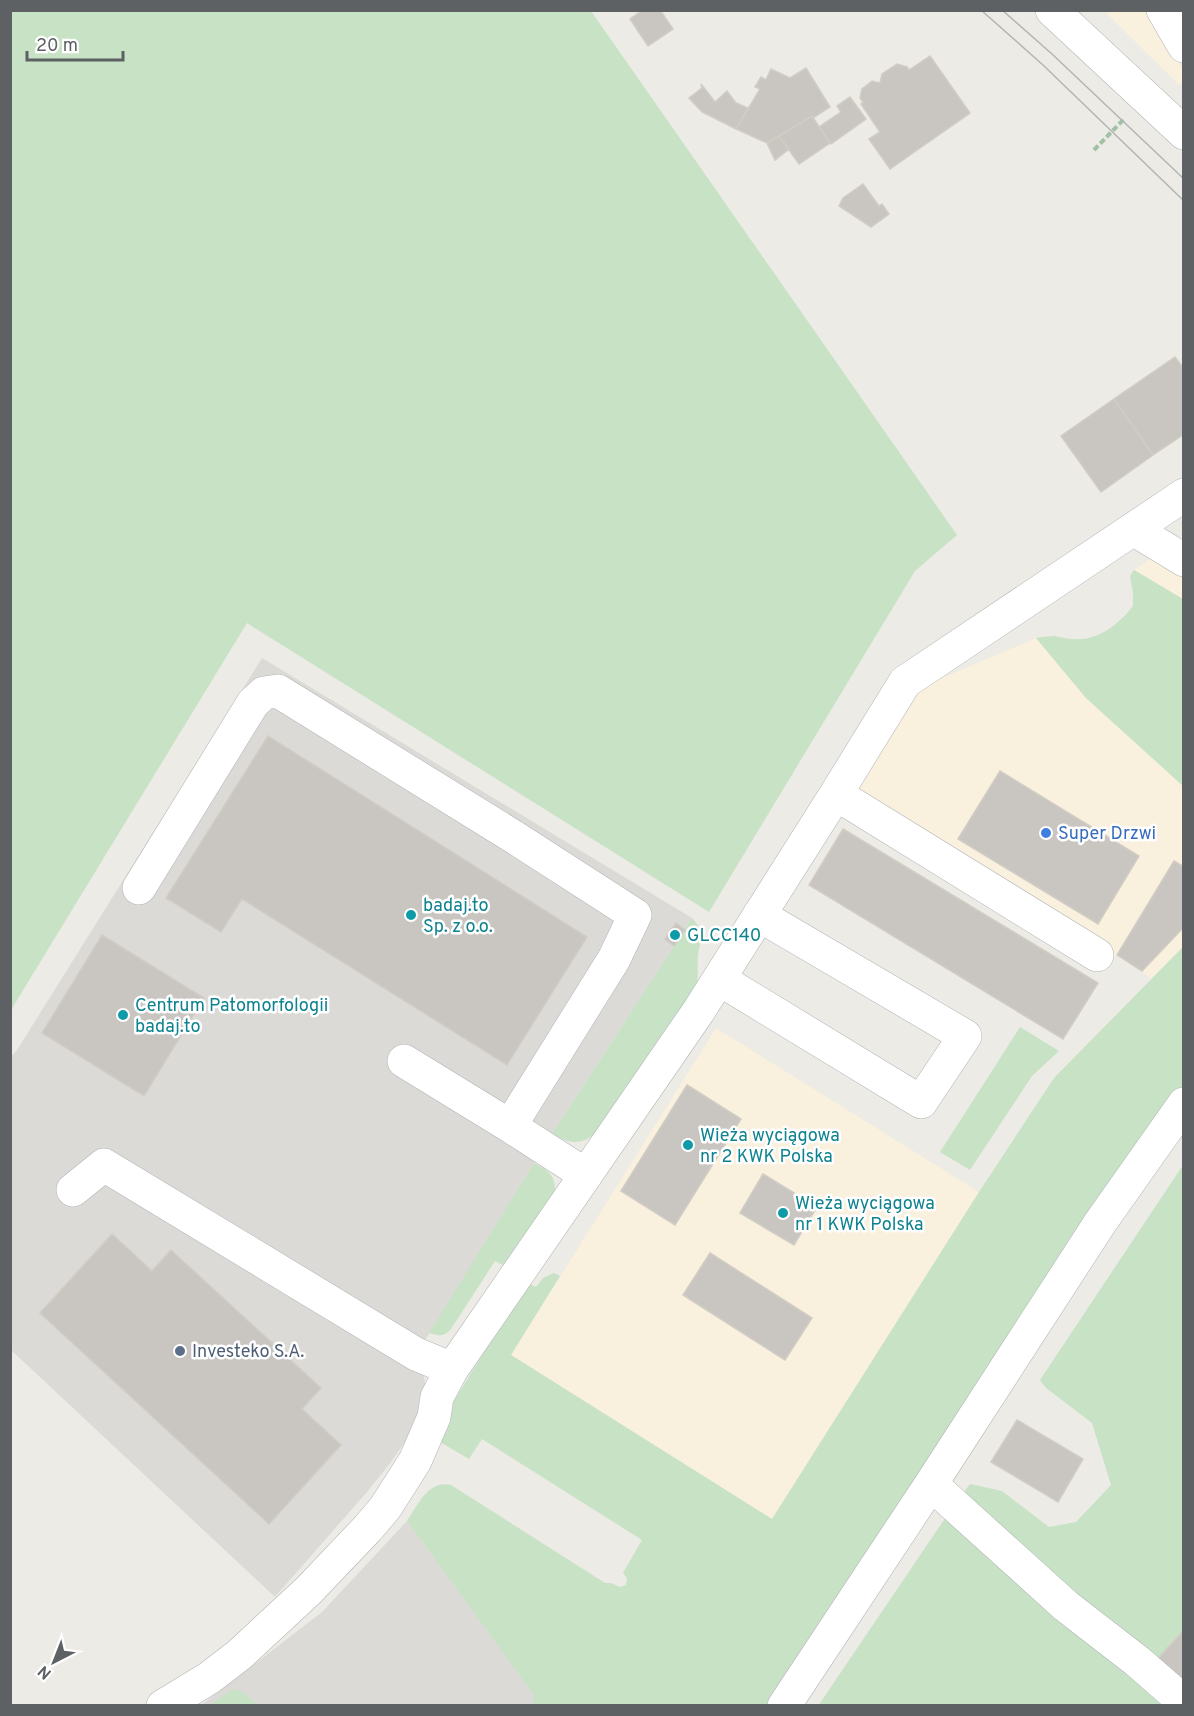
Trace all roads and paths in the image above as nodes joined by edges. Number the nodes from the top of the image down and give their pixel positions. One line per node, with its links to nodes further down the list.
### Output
1 (1052, 10): 5 (street)
2 (1163, 10): 3 (street)
3 (1184, 46)
4 (1128, 114): 6 (path)
5 (1184, 133)
6 (1094, 150)
7 (1184, 495): 8 (street)
8 (1133, 529): 9 (street); 10 (street)
9 (1184, 560)
10 (836, 794): 12 (street); 13 (street)
11 (139, 888): 17 (street)
12 (759, 915): 14 (street); 14 (street)
13 (1097, 955)
14 (719, 979): 18 (street)
15 (404, 1061): 17 (street)
16 (1184, 1104): 21 (street)
17 (510, 1126): 18 (street)
18 (586, 1175): 20 (street)
19 (73, 1190): 20 (street)
20 (452, 1369): 23 (street)
21 (931, 1484): 22 (street); 24 (street)
22 (1184, 1702)
23 (163, 1706)
24 (784, 1706)

